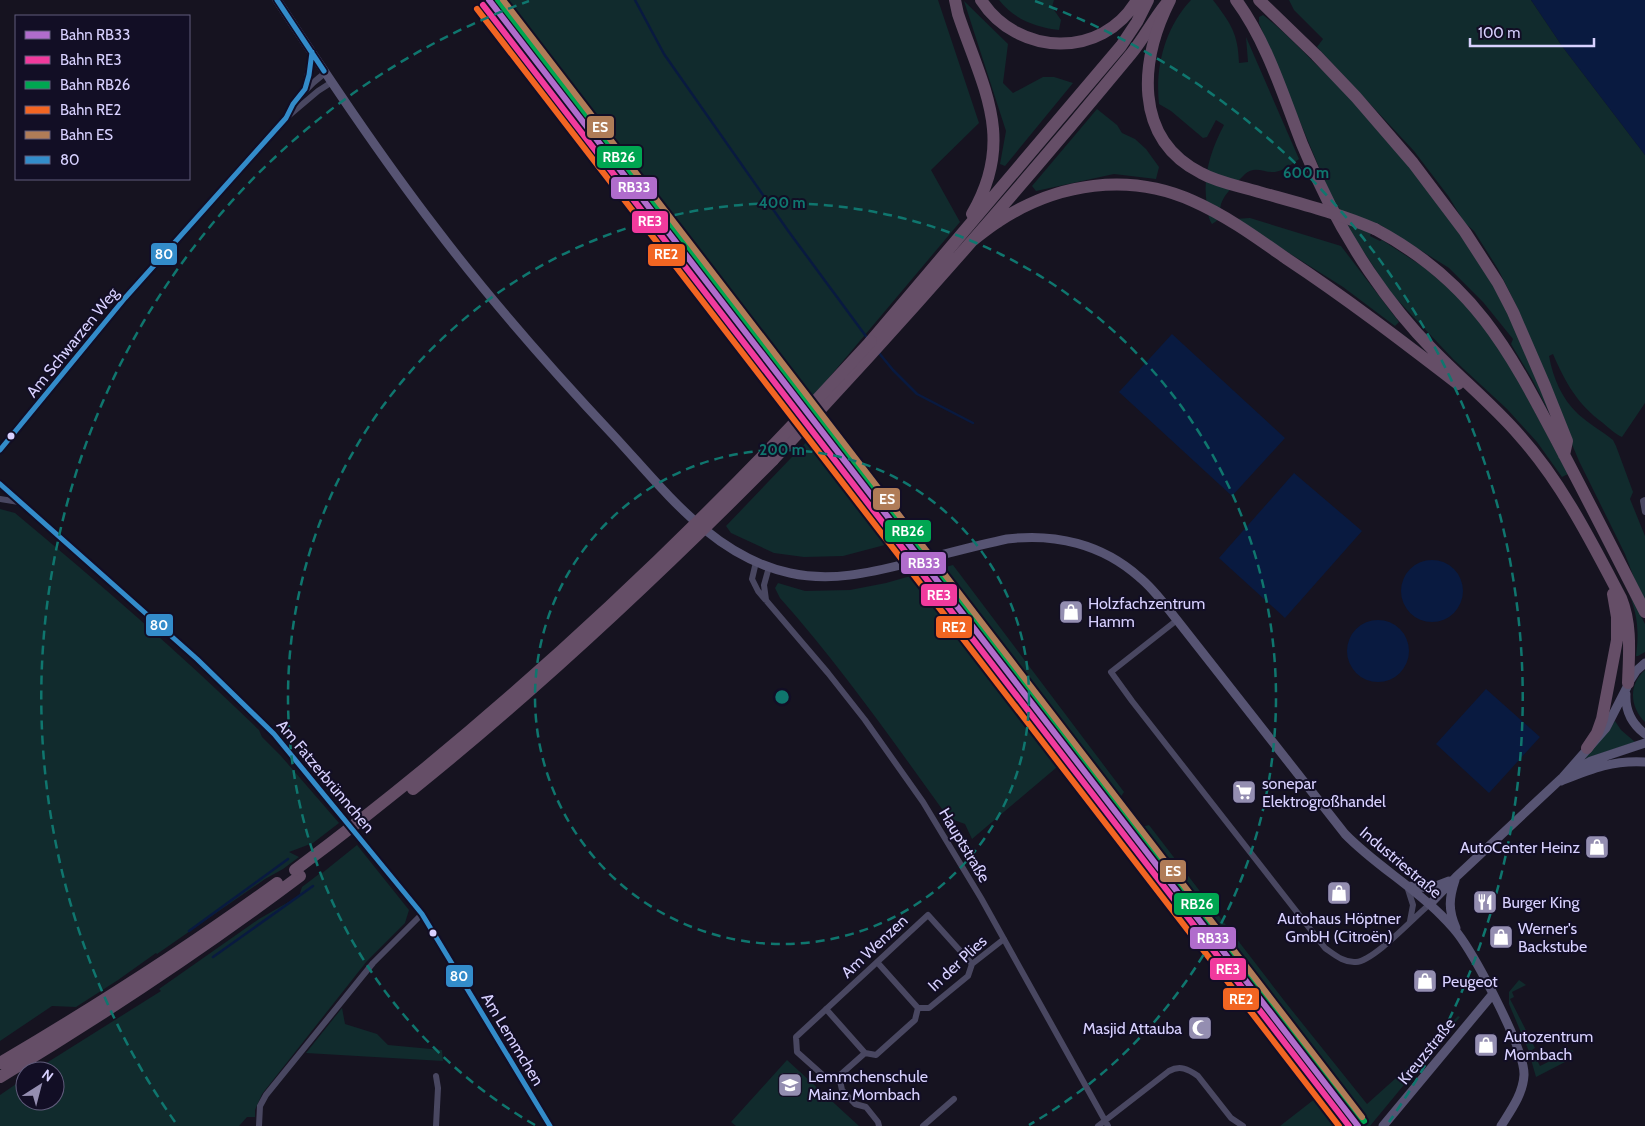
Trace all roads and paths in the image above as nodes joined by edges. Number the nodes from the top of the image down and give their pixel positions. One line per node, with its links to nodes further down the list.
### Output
1 (277, 0): 9 (main road, Industriestraße)
2 (955, 0): 15 (highway)
3 (981, 0): 4 (highway)
4 (1136, 0)
5 (1148, 0): 15 (highway)
6 (1169, 0): 14 (highway); 18 (highway, bridge)
7 (1236, 0): 17 (highway)
8 (1259, 0): 18 (highway)
9 (312, 52): 10 (main road, Industriestraße); 12 (street, Am Schwarzen Weg)
10 (325, 73): 11 (main road, Industriestraße); 12 (street, Am Schwarzen Weg)
11 (332, 82): 13 (street, Am Schwarzen Weg); 24 (main road, Industriestraße)
12 (305, 89): 13 (street, Am Schwarzen Weg)
13 (286, 118): 16 (street, Am Schwarzen Weg)
14 (972, 241): 17 (highway); 37 (highway, bridge)
15 (954, 244): 37 (highway, bridge)
16 (0, 450)
17 (1532, 451): 25 (highway)
18 (1564, 455): 28 (highway)
19 (0, 484): 22 (street, Am Fatzerbrünnchen)
20 (0, 499): 22 (street)
21 (1645, 500): 23 (street)
22 (20, 502): 41 (street, Am Fatzerbrünnchen)
23 (1645, 512)
24 (756, 562): 26 (main road, Industriestraße); 27 (street, Hauptstraße)
25 (1602, 563): 31 (highway); 34 (highway)
26 (769, 567): 27 (street); 29 (main road, Industriestraße)
27 (766, 600): 44 (street, Hauptstraße)
28 (1645, 612)
29 (1177, 620): 39 (main road, Industriestraße); 42 (street)
30 (1645, 663): 31 (main road)
31 (1628, 685): 32 (main road); 34 (main road)
32 (1645, 734)
33 (1645, 743): 36 (main road)
34 (1587, 748): 36 (main road)
35 (1645, 762): 36 (main road)
36 (1559, 780): 38 (main road)
37 (298, 873): 51 (highway); 54 (highway)
38 (1456, 877): 39 (main road); 40 (main road); 43 (main road)
39 (1407, 886): 40 (main road, Industriestraße); 42 (street)
40 (1430, 904): 42 (street); 43 (main road, Industriestraße)
41 (422, 914): 57 (street); 59 (street, Am Lemmchen)
42 (1410, 921)
43 (1460, 936): 47 (main road, Industriestraße)
44 (1004, 938): 46 (street, In der Plies); 56 (street, Hauptstraße)
45 (877, 962): 46 (street, Am Wenzen); 48 (street); 49 (street, Am Wenzen)
46 (972, 964): 48 (street, In der Plies)
47 (1492, 995): 64 (main road, Kreuzstraße); 65 (main road, Industriestraße)
48 (918, 1008): 50 (street, In der Plies)
49 (826, 1009): 50 (street); 53 (street, Am Wenzen)
50 (865, 1054): 53 (street, In der Plies)
51 (0, 1063)
52 (436, 1076): 58 (street)
53 (840, 1076): 60 (street)
54 (0, 1077)
55 (954, 1099): 61 (street)
56 (1106, 1123): 62 (street); 63 (street)
57 (259, 1126)
58 (436, 1126)
59 (550, 1126)
60 (878, 1126)
61 (923, 1126)
62 (1098, 1126)
63 (1243, 1126)
64 (1383, 1126)
65 (1501, 1126)

